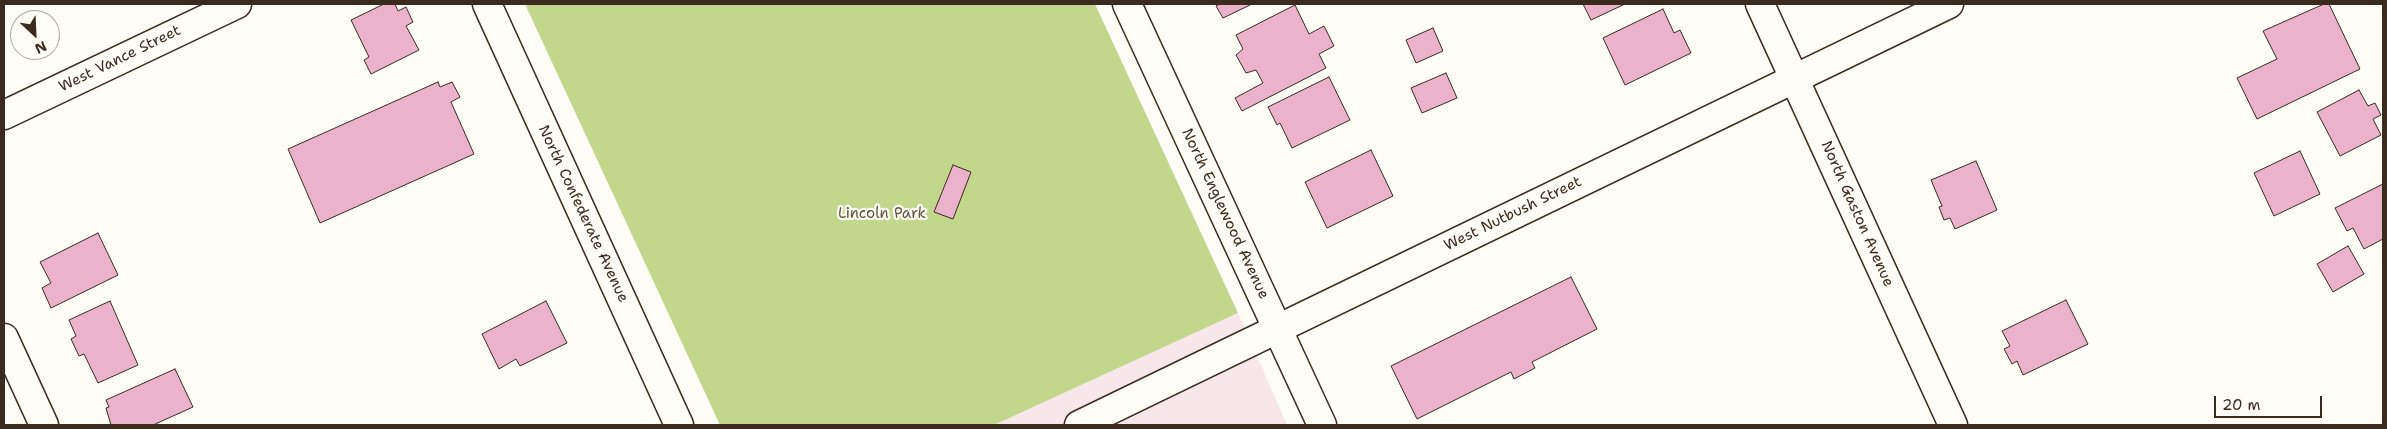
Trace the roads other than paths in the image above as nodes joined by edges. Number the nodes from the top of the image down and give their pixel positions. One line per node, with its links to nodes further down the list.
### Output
1 (237, 4): 7 (street, West Vance Street)
2 (487, 4): 11 (street, North Confederate Avenue)
3 (1127, 4): 8 (street, North Englewood Avenue)
4 (1760, 4): 6 (street, North Gaston Avenue)
5 (1949, 4): 6 (street, West Nutbush Street)
6 (1795, 78): 8 (street, West Nutbush Street); 14 (street, North Gaston Avenue)
7 (4, 115)
8 (1277, 328): 12 (street, West Nutbush Street); 13 (street, North Englewood Avenue)
9 (4, 338): 10 (street)
10 (44, 425)
11 (679, 425)
12 (1079, 425)
13 (1322, 425)
14 (1953, 425)

